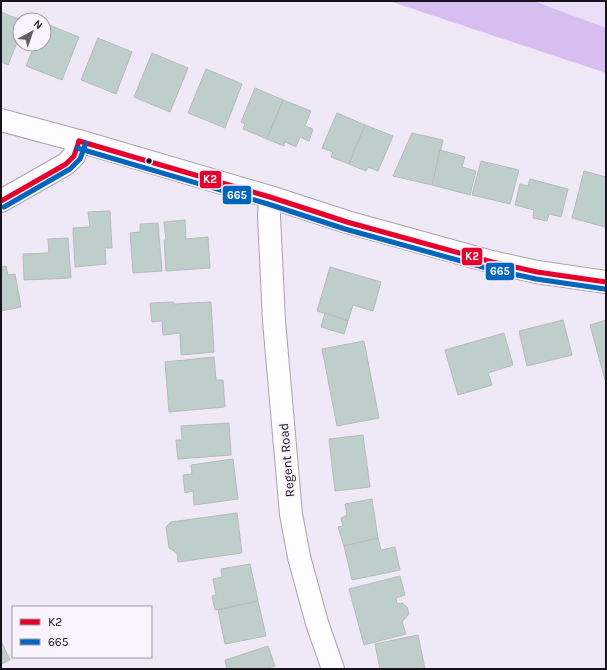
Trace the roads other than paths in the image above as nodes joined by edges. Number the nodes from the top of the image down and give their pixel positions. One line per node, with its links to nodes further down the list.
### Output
1 (1, 120): 2 (street)
2 (78, 141): 3 (street); 4 (street)
3 (270, 197): 5 (street); 6 (street, Regent Road)
4 (1, 201)
5 (606, 282)
6 (333, 669)

